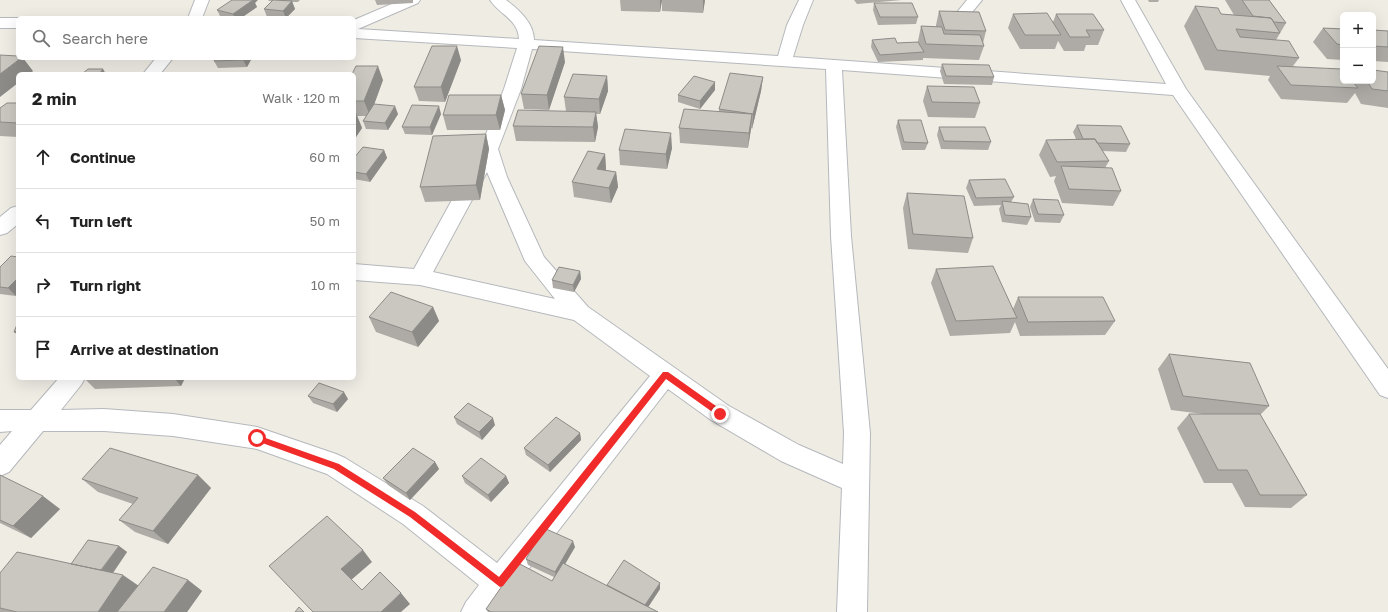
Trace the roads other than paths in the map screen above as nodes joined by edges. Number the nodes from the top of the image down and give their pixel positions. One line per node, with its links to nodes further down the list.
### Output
1 (202, 0): 7 (street)
2 (413, 0): 10 (street)
3 (497, 0): 12 (street)
4 (806, 0): 15 (street)
5 (975, 0): 13 (street)
6 (1128, 0): 18 (street)
7 (196, 16)
8 (0, 23): 9 (street)
9 (16, 23)
10 (356, 24)
11 (356, 33): 12 (street)
12 (526, 44): 15 (street); 19 (street)
13 (928, 58): 16 (street); 18 (street)
14 (163, 60): 17 (street)
15 (784, 62): 16 (street)
16 (834, 64): 31 (street)
17 (152, 72)
18 (1178, 90): 27 (street)
19 (489, 148): 23 (street); 24 (street)
20 (16, 215): 21 (street)
21 (0, 228)
22 (356, 272): 23 (street)
23 (420, 278): 24 (street)
24 (580, 313): 25 (street)
25 (666, 374): 31 (street); 32 (street)
26 (71, 380): 29 (street)
27 (1388, 388)
28 (0, 421): 29 (street)
29 (36, 421): 30 (street); 32 (street)
30 (0, 464)
31 (856, 482): 35 (street)
32 (500, 583): 33 (street); 34 (street)
33 (476, 612)
34 (517, 612)
35 (852, 612)

